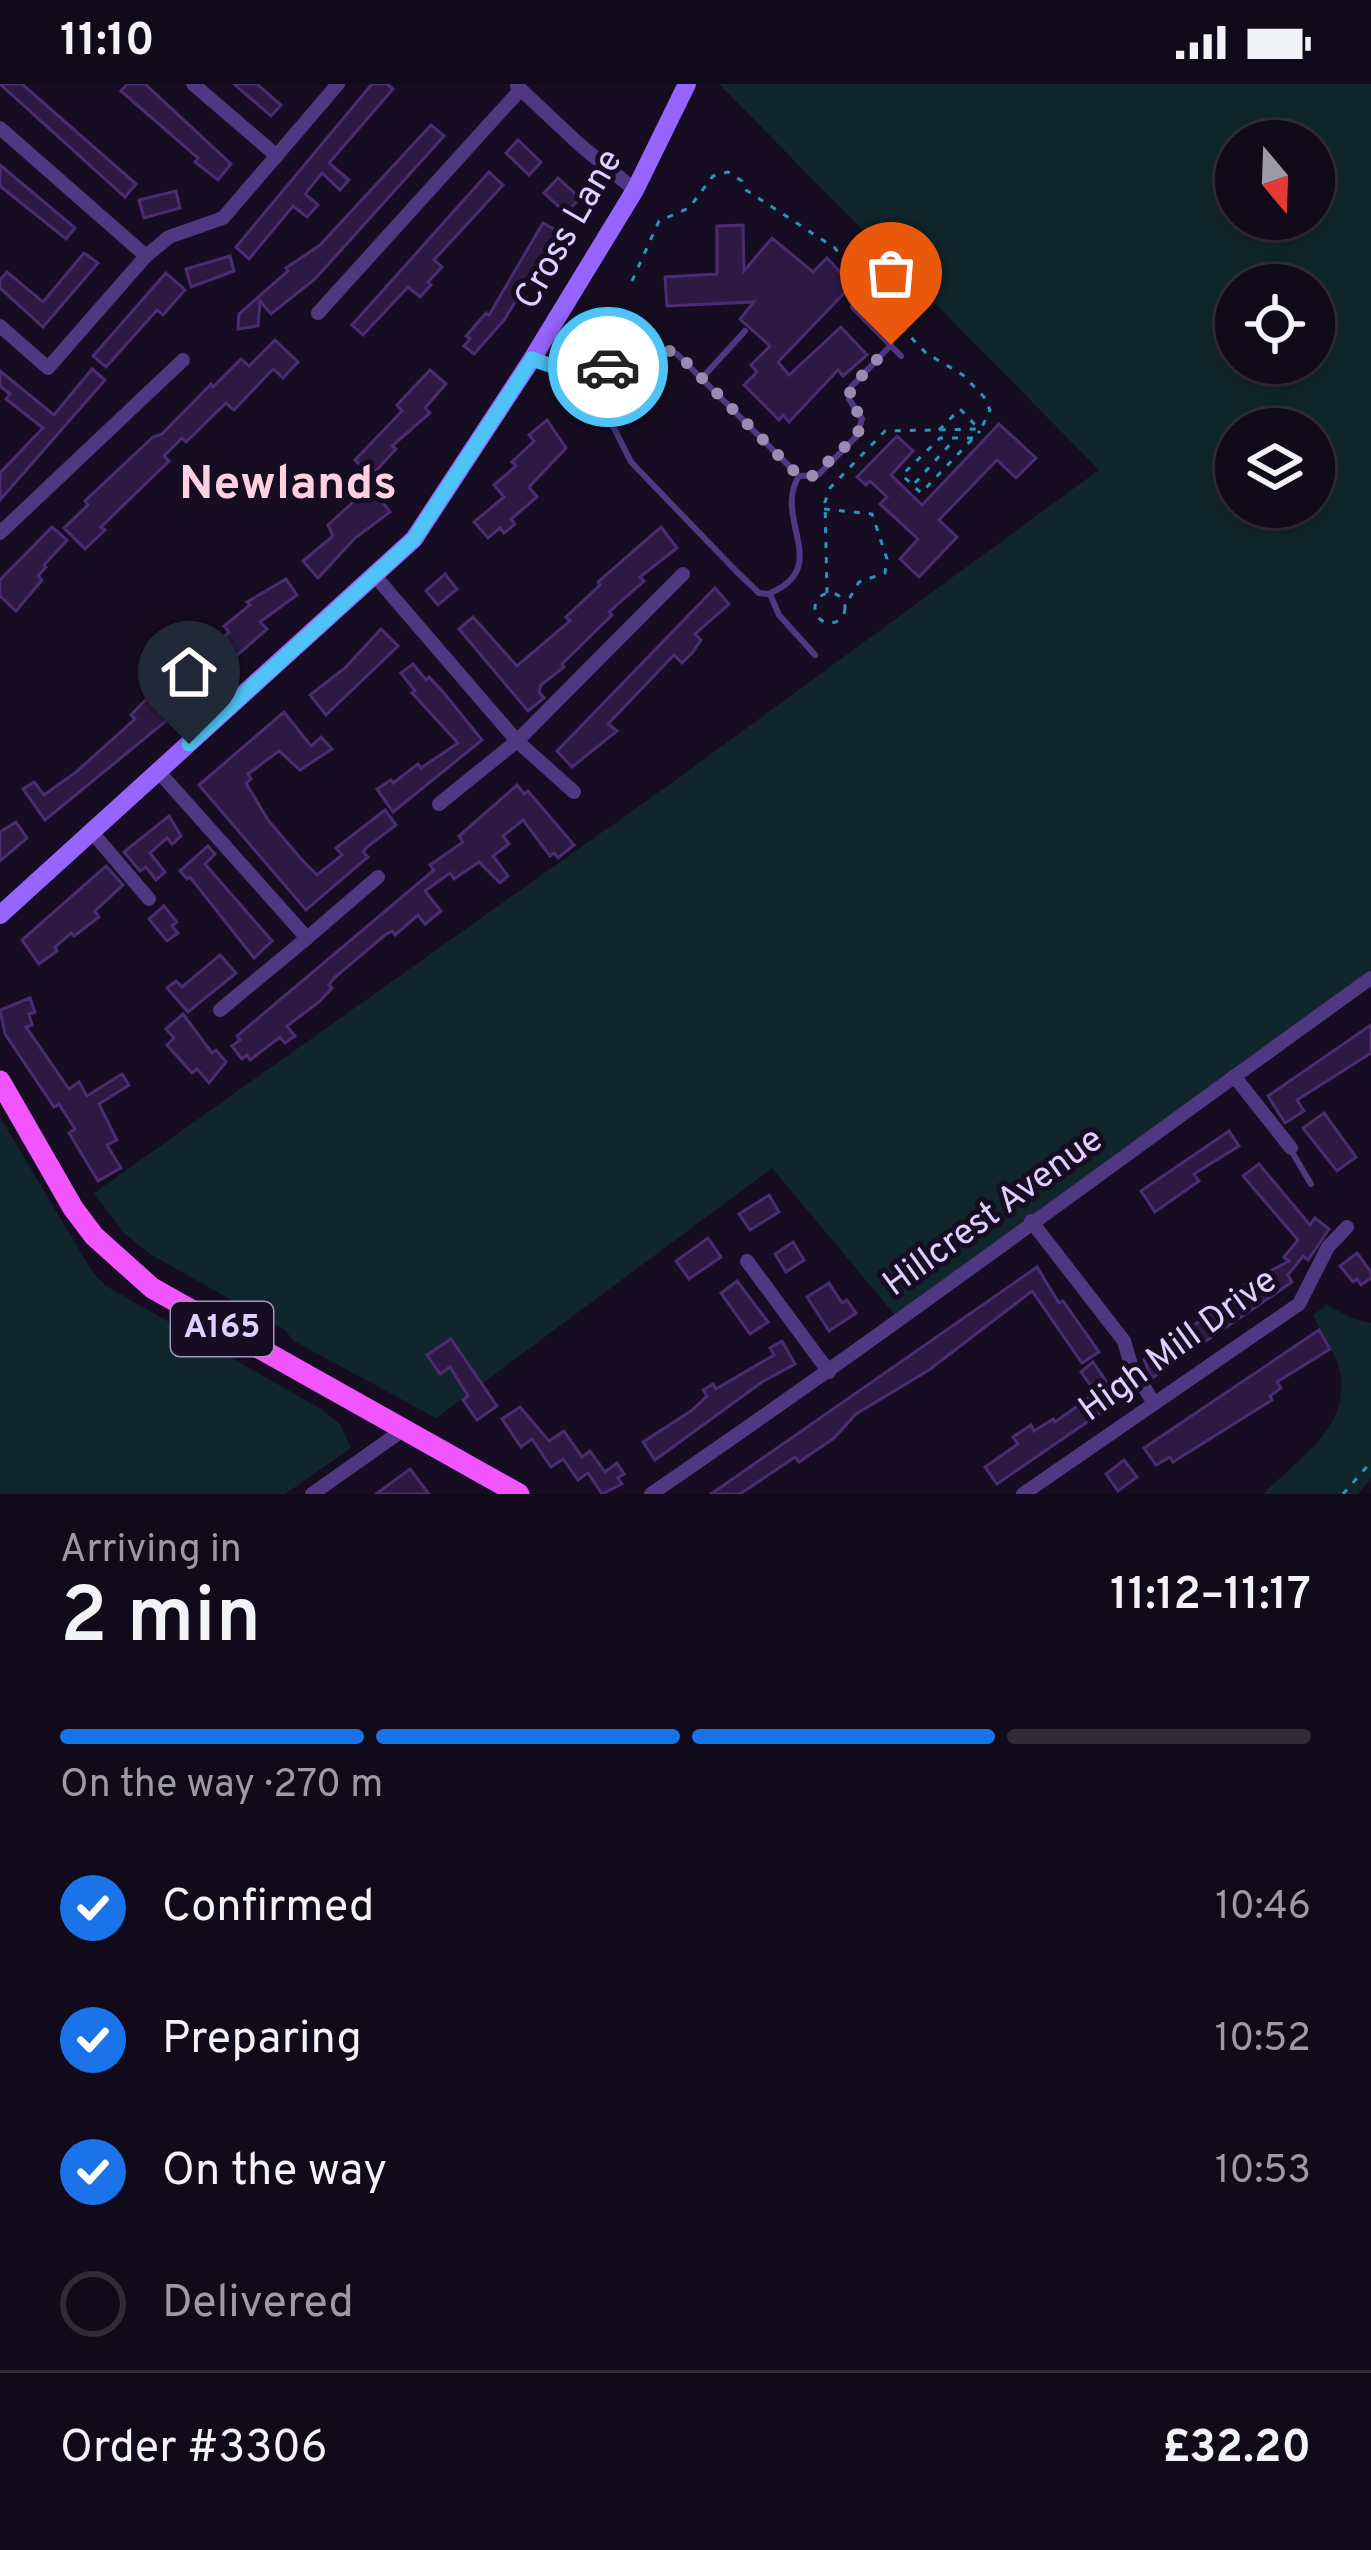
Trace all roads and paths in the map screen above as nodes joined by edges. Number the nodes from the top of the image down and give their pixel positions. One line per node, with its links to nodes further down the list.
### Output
1 (194, 84): 6 (street)
2 (687, 84): 7 (street, Cross Lane)
3 (518, 86): 7 (street); 11 (street)
4 (329, 87): 6 (street)
5 (0, 128): 8 (street)
6 (278, 156): 8 (street)
7 (634, 190): 16 (street, Cross Lane)
8 (146, 256): 12 (street)
9 (632, 281): 20 (path)
10 (853, 307): 14 (lane)
11 (318, 313)
12 (0, 326)
13 (746, 331): 19 (lane)
14 (891, 345): 15 (lane); 35 (lane)
15 (902, 356)
16 (532, 359): 18 (lane); 42 (street, Cross Lane)
17 (183, 360): 40 (street)
18 (588, 374): 19 (lane); 44 (lane)
19 (703, 377): 35 (lane)
20 (980, 429): 21 (path); 21 (path); 22 (path)
21 (939, 430): 23 (path); 39 (path)
22 (973, 438): 24 (path); 27 (path)
23 (938, 439): 24 (path); 25 (path); 26 (path)
24 (954, 439): 26 (path); 27 (path)
25 (928, 448): 28 (path); 30 (path)
26 (946, 448): 29 (path); 30 (path)
27 (963, 448): 29 (path)
28 (920, 457): 31 (path); 32 (path)
29 (955, 457): 33 (path)
30 (938, 459): 32 (path); 33 (path)
31 (911, 466): 36 (path); 38 (path)
32 (930, 467): 34 (path); 36 (path)
33 (946, 467): 34 (path)
34 (938, 475): 37 (path)
35 (800, 476): 44 (lane)
36 (921, 476): 37 (path); 38 (path)
37 (929, 484): 38 (path)
38 (913, 485)
39 (824, 509): 43 (path); 45 (path)
40 (0, 533)
41 (683, 574): 47 (street)
42 (375, 576): 47 (street); 48 (street, Cross Lane)
43 (827, 593): 45 (path); 45 (path)
44 (770, 594): 46 (lane)
45 (845, 606)
46 (815, 656)
47 (518, 741): 49 (street); 50 (street)
48 (158, 771): 51 (street, Cross Lane); 55 (street)
49 (574, 792)
50 (439, 804)
51 (91, 831): 53 (street); 54 (street, Cross Lane)
52 (378, 878): 55 (street)
53 (148, 899)
54 (0, 916)
55 (307, 938): 57 (street)
56 (1371, 978): 58 (street, Hillcrest Avenue)
57 (220, 1010)
58 (1234, 1076): 60 (street); 62 (street, Hillcrest Avenue)
59 (0, 1081): 67 (main road, A165)
60 (1291, 1148): 61 (lane)
61 (1311, 1184)
62 (1031, 1221): 65 (street, Hillcrest Avenue); 66 (street)
63 (1347, 1227): 66 (street, High Mill Drive)
64 (747, 1261): 65 (street)
65 (829, 1372): 71 (street, Hillcrest Avenue)
66 (1154, 1402): 72 (street, High Mill Drive)
67 (404, 1430): 69 (street); 70 (main road, A165)
68 (1371, 1462): 73 (path)
69 (312, 1494)
70 (519, 1494)
71 (651, 1494)
72 (1023, 1494)
73 (1343, 1494)

